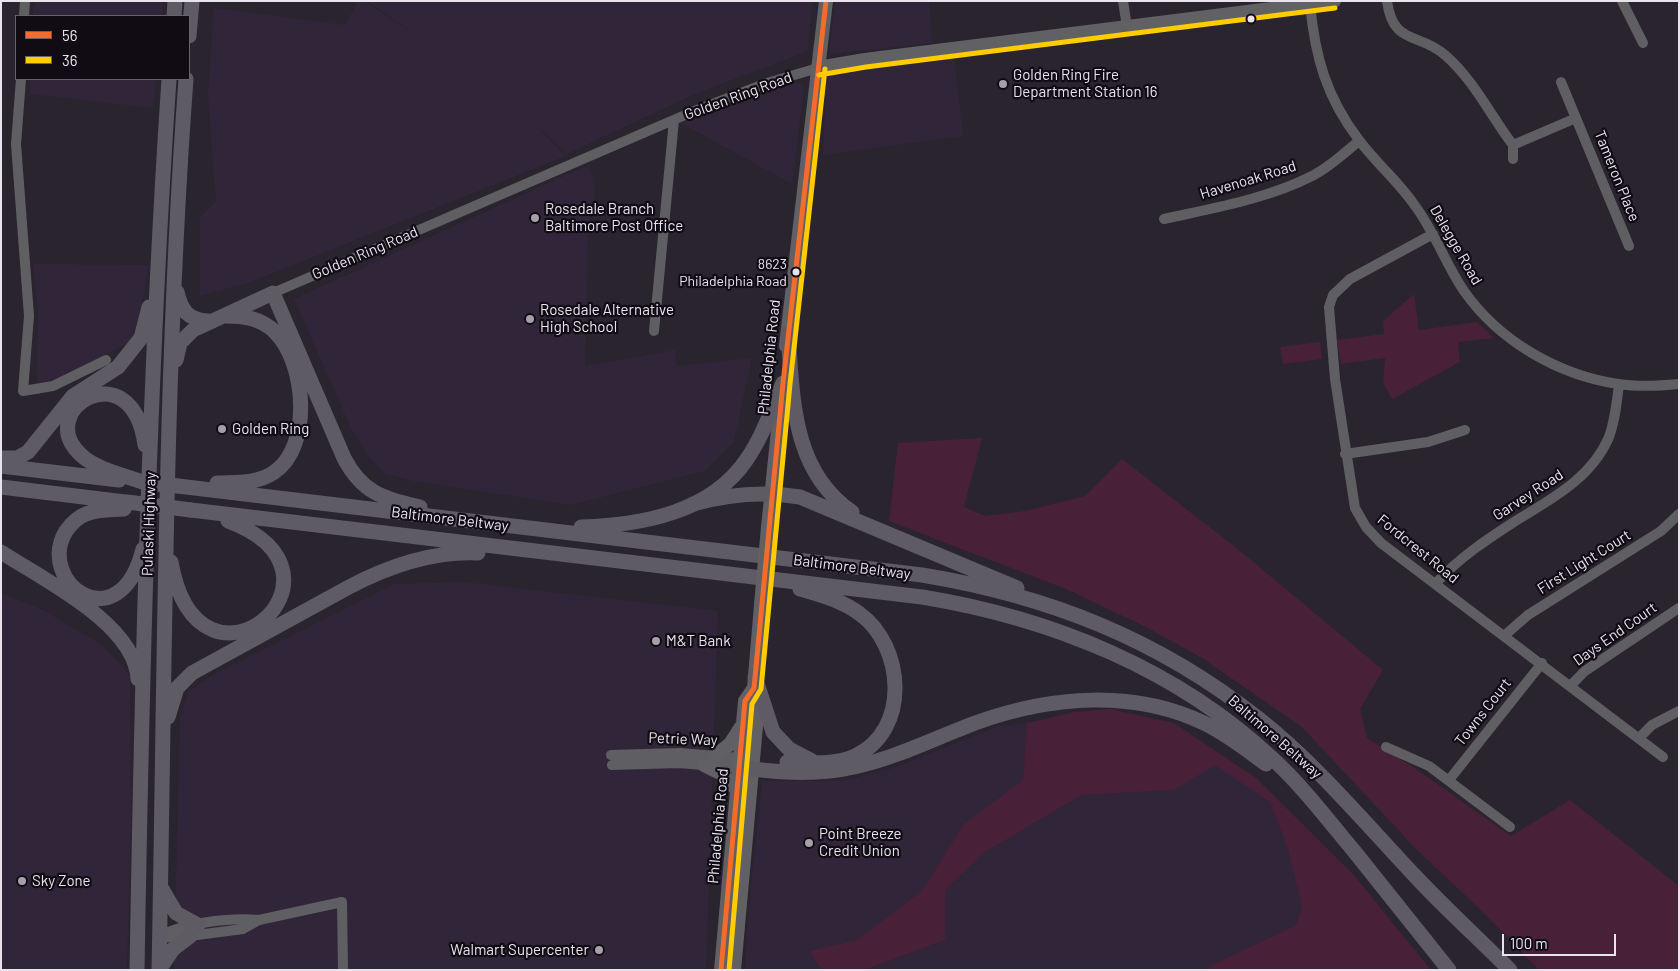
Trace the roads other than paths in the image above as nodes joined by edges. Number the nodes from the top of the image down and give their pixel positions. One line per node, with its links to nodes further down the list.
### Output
1 (25, 1): 10 (street)
2 (175, 1): 11 (highway)
3 (192, 1): 12 (highway)
4 (826, 1): 15 (main road, Philadelphia Road)
5 (1123, 1): 13 (street)
6 (1334, 1): 9 (main road, Golden Ring Road)
7 (1387, 1): 23 (street)
8 (1622, 1): 14 (street)
9 (1310, 4): 13 (main road, Golden Ring Road); 22 (street, Delegge Road)
10 (24, 15)
11 (174, 15)
12 (190, 24)
13 (1127, 27): 15 (main road, Golden Ring Road)
14 (1643, 43)
15 (818, 68): 21 (street, Golden Ring Road); 33 (main road, Philadelphia Road)
16 (21, 80): 35 (street)
17 (169, 80): 28 (highway, Pulaski Highway)
18 (186, 80): 29 (highway, Pulaski Highway)
19 (1561, 82): 20 (street, Tameron Place)
20 (1576, 118): 23 (street, Tameron Place); 27 (street, Tameron Place)
21 (674, 120): 30 (street, Golden Ring Road); 32 (street)
22 (1359, 141): 25 (street, Havenoak Road); 26 (street, Delegge Road)
23 (1513, 145): 24 (street)
24 (1513, 159)
25 (1164, 219)
26 (1433, 234): 37 (street, Delegge Road); 41 (street, Fordcrest Road)
27 (1629, 246)
28 (158, 262): 42 (highway); 44 (highway, Pulaski Highway)
29 (174, 279): 31 (highway); 39 (highway, Pulaski Highway)
30 (269, 295): 31 (highway, Golden Ring Road); 34 (highway); 52 (highway)
31 (215, 318): 34 (highway); 39 (highway, Golden Ring Road)
32 (654, 331)
33 (788, 334): 36 (main road, Philadelphia Road); 55 (highway)
34 (284, 343): 45 (highway)
35 (106, 360)
36 (783, 383): 47 (main road, Philadelphia Road); 48 (highway)
37 (1619, 384): 38 (street, Delegge Road); 61 (street, Garvey Road)
38 (1679, 384)
39 (169, 387): 54 (highway, Pulaski Highway)
40 (1465, 430): 41 (street)
41 (1346, 454): 61 (street, Fordcrest Road)
42 (4, 462): 43 (highway)
43 (127, 478): 44 (highway, Baltimore Beltway); 44 (highway)
44 (148, 486): 45 (highway, Baltimore Beltway, bridge); 53 (highway, Pulaski Highway)
45 (186, 486): 52 (highway, Baltimore Beltway)
46 (3, 488): 49 (highway, Baltimore Beltway)
47 (771, 494): 48 (highway); 55 (highway); 66 (main road, Philadelphia Road, bridge)
48 (693, 504): 56 (highway)
49 (125, 506): 50 (highway, Baltimore Beltway, bridge); 53 (highway)
50 (197, 511): 54 (highway); 58 (highway, Baltimore Beltway)
51 (1679, 514): 64 (street, First Light Court)
52 (485, 523): 56 (highway, Baltimore Beltway)
53 (149, 526): 60 (highway, Pulaski Highway)
54 (165, 528): 75 (highway, Pulaski Highway)
55 (876, 529): 62 (highway)
56 (536, 530): 62 (highway, Baltimore Beltway)
57 (2, 552): 70 (highway)
58 (596, 559): 59 (highway, Baltimore Beltway); 75 (highway)
59 (761, 578): 77 (highway); 82 (highway, Baltimore Beltway)
60 (148, 579): 70 (highway, Pulaski Highway); 85 (highway)
61 (1436, 583): 64 (street, Fordcrest Road)
62 (1044, 603): 86 (highway, Baltimore Beltway)
63 (1679, 608): 67 (street, Days End Court)
64 (1505, 635): 65 (street, Fordcrest Road)
65 (1542, 663): 67 (street, Fordcrest Road); 79 (street, Towns Court)
66 (755, 682): 69 (main road, Philadelphia Road); 77 (highway); 78 (main road, Philadelphia Road)
67 (1570, 686): 71 (street, Fordcrest Road)
68 (1679, 710): 71 (street)
69 (743, 724): 76 (main road); 78 (main road, Philadelphia Road)
70 (141, 735): 87 (highway, Pulaski Highway)
71 (1639, 738): 73 (street, Fordcrest Road)
72 (1386, 747): 79 (street)
73 (1663, 757)
74 (611, 760): 76 (street, Petrie Way)
75 (161, 761): 83 (highway, Pulaski Highway)
76 (710, 761): 78 (street, Petrie Way); 80 (main road)
77 (814, 762): 78 (highway)
78 (746, 764): 80 (main road, Philadelphia Road); 82 (highway); 91 (main road, Philadelphia Road)
79 (1449, 780): 81 (street)
80 (737, 790): 90 (main road, Philadelphia Road)
81 (1510, 828)
82 (1348, 844): 92 (highway, Baltimore Beltway)
83 (160, 885): 84 (highway); 85 (highway, Pulaski Highway)
84 (194, 930): 85 (street); 88 (highway); 89 (street)
85 (160, 936): 88 (highway, Pulaski Highway)
86 (1498, 958): 93 (highway, Baltimore Beltway); 94 (highway)
87 (137, 970)
88 (159, 970)
89 (343, 970)
90 (721, 970)
91 (734, 970)
92 (1449, 970)
93 (1510, 970)
94 (1516, 970)

